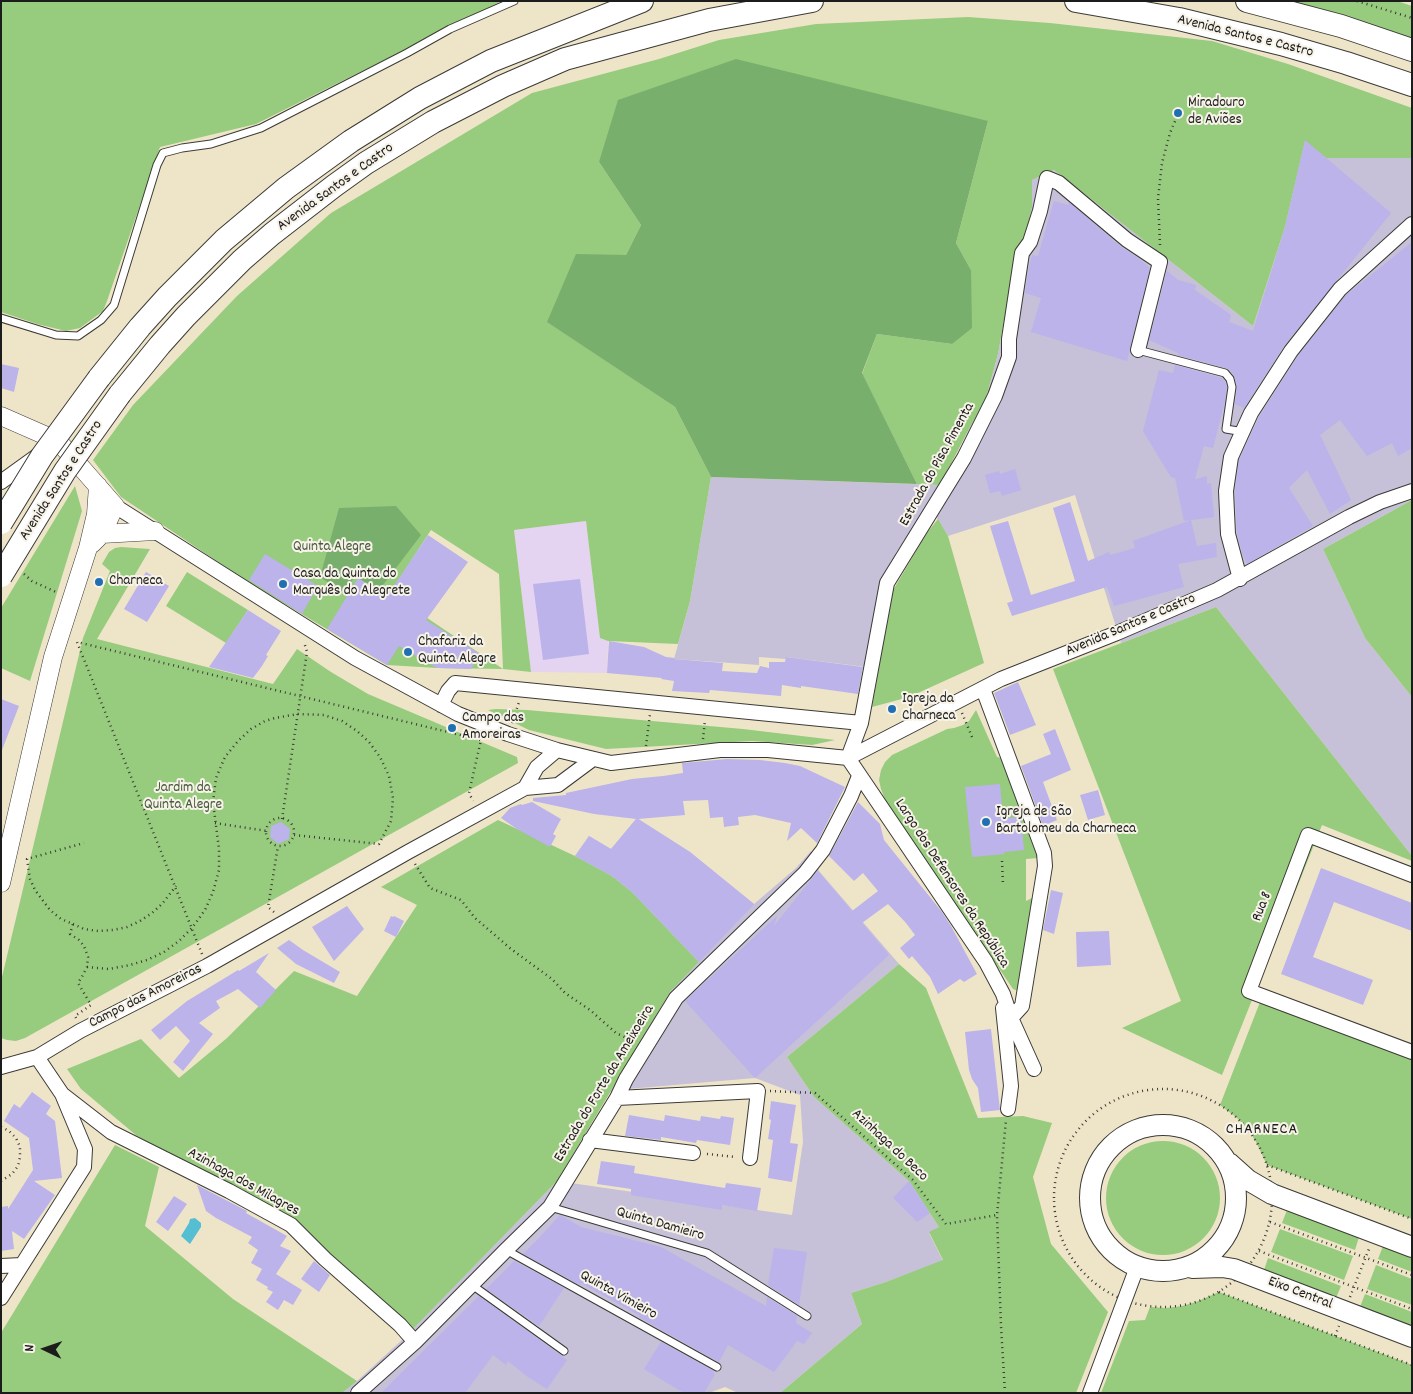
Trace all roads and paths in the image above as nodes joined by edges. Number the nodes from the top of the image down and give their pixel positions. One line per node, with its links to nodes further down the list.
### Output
1 (514, 1): 13 (lane)
2 (642, 1): 22 (main road, Avenida Santos e Castro, bridge)
3 (812, 1): 26 (main road, Avenida Santos e Castro, bridge)
4 (1076, 1): 9 (main road, Avenida Santos e Castro)
5 (1247, 1): 8 (main road)
6 (1357, 1): 7 (path)
7 (1412, 18)
8 (1412, 50)
9 (1412, 85)
10 (1176, 119): 12 (path)
11 (1412, 224): 16 (street)
12 (1160, 262): 14 (street); 38 (street, Estrada do Pisa Pimenta)
13 (1, 318)
14 (1138, 350): 16 (lane)
15 (1, 416): 17 (street)
16 (1244, 432): 27 (street)
17 (58, 441): 18 (street); 19 (street)
18 (1, 482)
19 (98, 486): 21 (street); 25 (street)
20 (1412, 491): 27 (street, Avenida Santos e Castro)
21 (115, 506): 23 (street); 24 (street)
22 (1, 523)
23 (155, 531): 24 (street); 35 (street)
24 (102, 534): 25 (street)
25 (88, 548): 28 (street)
26 (10, 573): 28 (path)
27 (1240, 578): 30 (street, Avenida Santos e Castro)
28 (71, 598): 58 (street)
29 (307, 652): 32 (path)
30 (983, 689): 33 (street, Avenida Santos e Castro); 67 (street, Largo dos Defensores da República)
31 (522, 691): 34 (street); 35 (street); 39 (path)
32 (301, 696): 37 (path); 48 (path); 60 (path)
33 (957, 702): 40 (path); 43 (street, Avenida Santos e Castro)
34 (651, 703): 36 (street); 45 (path)
35 (441, 705): 39 (street)
36 (706, 708): 38 (street); 42 (path)
37 (298, 714): 49 (path); 50 (path); 52 (path)
38 (861, 723): 43 (street, Estrada do Pisa Pimenta)
39 (508, 734): 41 (street)
40 (972, 737)
41 (558, 750): 44 (street); 47 (street)
42 (703, 752): 43 (street); 45 (street)
43 (848, 758): 46 (street, Largo dos Defensores da República)
44 (593, 759): 45 (street); 47 (street, Campo das Amoreiras)
45 (645, 759)
46 (859, 776): 66 (street, Largo dos Defensores da República); 69 (street, Estrada do Forte da Ameixoeira)
47 (525, 788): 48 (street, Campo das Amoreiras)
48 (479, 813): 55 (street, Campo das Amoreiras)
49 (282, 819): 51 (path); 52 (path)
50 (215, 823): 51 (path); 63 (path)
51 (267, 832): 54 (path)
52 (294, 835): 54 (path)
53 (84, 843): 62 (path)
54 (278, 846): 61 (path)
55 (408, 852): 61 (street, Campo das Amoreiras); 69 (path)
56 (1002, 862): 59 (path)
57 (1412, 875): 70 (street, Rua 8)
58 (1, 883)
59 (1003, 885)
60 (176, 886): 62 (path); 63 (path)
61 (285, 922): 64 (street, Campo das Amoreiras)
62 (73, 924): 65 (path)
63 (192, 928): 64 (path); 65 (path)
64 (206, 966): 68 (street, Campo das Amoreiras)
65 (87, 967): 68 (path)
66 (1003, 994): 67 (street, Largo dos Defensores da República); 77 (street)
67 (1011, 1018): 73 (street)
68 (80, 1031): 71 (street, Campo das Amoreiras)
69 (645, 1047): 76 (street, Estrada do Forte da Ameixoeira)
70 (1412, 1052)
71 (37, 1057): 72 (street, Campo das Amoreiras); 75 (street)
72 (1, 1067)
73 (1034, 1068)
74 (758, 1091): 76 (street); 81 (street); 88 (path, Azinhaga do Beco)
75 (62, 1094): 96 (street); 112 (street, Azinhaga dos Milagres)
76 (617, 1098): 79 (street, Estrada do Forte da Ameixoeira)
77 (1008, 1109): 88 (path)
78 (1, 1127): 84 (path)
79 (590, 1140): 80 (street); 86 (street, Estrada do Forte da Ameixoeira)
80 (693, 1153): 81 (path)
81 (750, 1158)
82 (1224, 1158): 85 (main road); 98 (main road); 99 (main road)
83 (1267, 1165): 85 (path); 87 (path); 106 (path)
84 (1, 1180)
85 (1272, 1194): 90 (path); 91 (main road)
86 (550, 1207): 93 (street, Estrada do Forte da Ameixoeira); 109 (lane, Quinta Damieiro)
87 (1384, 1209): 89 (path); 91 (path)
88 (997, 1215): 117 (path)
89 (1412, 1219)
90 (1270, 1222): 94 (path); 95 (path)
91 (1375, 1233): 92 (main road); 95 (path)
92 (1412, 1247)
93 (506, 1250): 102 (street, Estrada do Forte da Ameixoeira); 115 (lane, Quinta Vimieiro)
94 (1259, 1251): 100 (path); 103 (path)
95 (1365, 1258): 101 (path); 103 (path)
96 (22, 1264): 97 (street); 105 (street)
97 (1, 1266)
98 (1137, 1267): 99 (main road); 106 (street)
99 (1185, 1268): 100 (main road, Eixo Central)
100 (1243, 1273): 104 (path); 108 (main road, Eixo Central)
101 (1412, 1275)
102 (472, 1285): 112 (street, Estrada do Forte da Ameixoeira); 113 (lane)
103 (1354, 1287): 107 (path); 108 (path)
104 (1219, 1292): 106 (path); 110 (path)
105 (1, 1298)
106 (1125, 1301): 118 (street)
107 (1412, 1309)
108 (1345, 1311): 110 (path); 111 (main road, Eixo Central)
109 (806, 1316)
110 (1336, 1336): 114 (path)
111 (1412, 1337)
112 (415, 1342): 116 (street, Estrada do Forte da Ameixoeira)
113 (564, 1351)
114 (1412, 1365)
115 (717, 1367)
116 (358, 1393)
117 (1005, 1393)
118 (1090, 1393)

